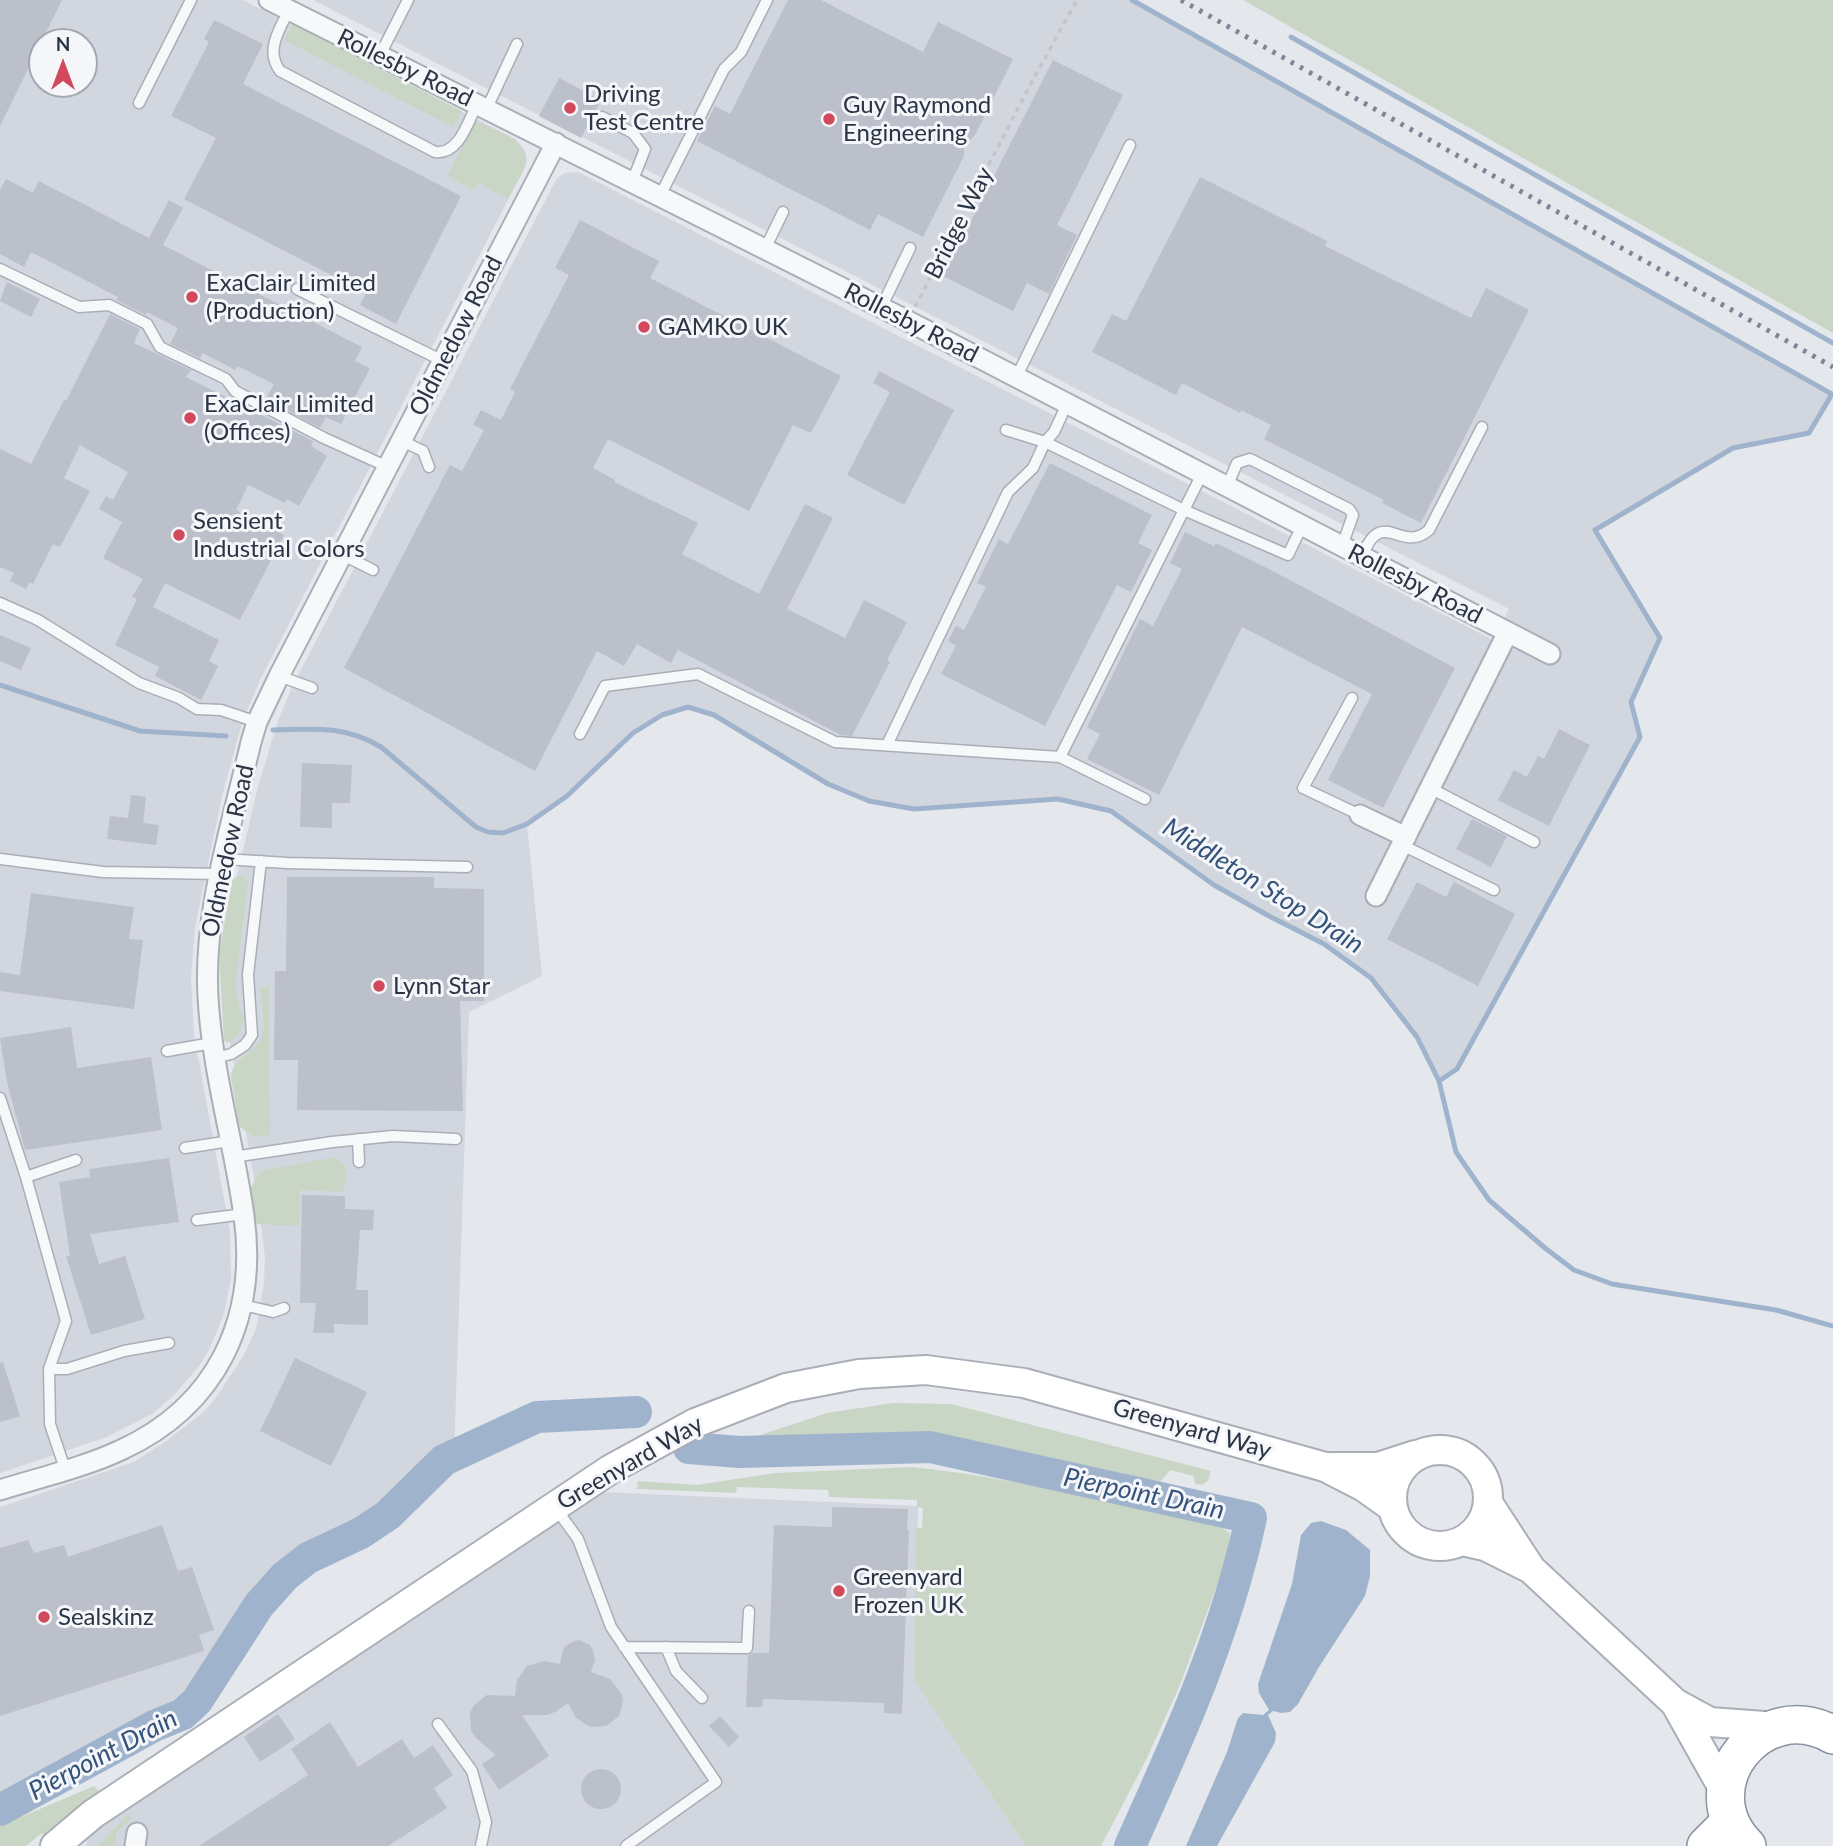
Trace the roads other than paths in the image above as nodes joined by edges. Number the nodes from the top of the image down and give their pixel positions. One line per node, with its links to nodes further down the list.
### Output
1 (191, 0): 8 (lane)
2 (269, 0): 5 (street, Rollesby Road)
3 (408, 0): 7 (lane)
4 (767, 0): 14 (lane)
5 (289, 10): 7 (street, Rollesby Road); 9 (lane)
6 (517, 44): 9 (lane)
7 (380, 55): 9 (street, Rollesby Road)
8 (139, 103)
9 (482, 106): 11 (street, Rollesby Road)
10 (602, 117): 13 (lane)
11 (556, 143): 13 (street, Rollesby Road); 21 (street, Oldmedow Road)
12 (1130, 145): 22 (lane)
13 (632, 182): 14 (street, Rollesby Road)
14 (660, 196): 17 (street, Rollesby Road)
15 (783, 212): 17 (lane)
16 (910, 248): 20 (lane)
17 (765, 249): 20 (street, Rollesby Road)
18 (0, 270): 28 (lane)
19 (298, 289): 21 (lane)
20 (881, 308): 22 (street, Rollesby Road)
21 (443, 361): 26 (street, Oldmedow Road)
22 (1016, 378): 23 (street, Rollesby Road)
23 (1067, 404): 27 (lane); 30 (street, Rollesby Road)
24 (1482, 427): 36 (lane)
25 (1006, 430): 27 (lane)
26 (402, 441): 28 (street, Oldmedow Road); 29 (lane)
27 (1045, 442): 32 (lane); 46 (lane)
28 (389, 467): 35 (street, Oldmedow Road)
29 (429, 467)
30 (1202, 474): 31 (street, Rollesby Road); 32 (lane)
31 (1227, 486): 33 (street, Rollesby Road); 34 (lane)
32 (1184, 510): 33 (lane); 47 (lane)
33 (1302, 526): 34 (street, Rollesby Road)
34 (1342, 546): 36 (street, Rollesby Road)
35 (343, 555): 37 (lane); 41 (street, Oldmedow Road)
36 (1362, 557): 39 (street, Rollesby Road)
37 (373, 570)
38 (0, 603): 44 (lane)
39 (1508, 632): 40 (street, Rollesby Road); 48 (street)
40 (1550, 654)
41 (279, 676): 42 (lane); 44 (street, Oldmedow Road)
42 (312, 688)
43 (1352, 698): 50 (lane)
44 (257, 722): 55 (street, Oldmedow Road)
45 (580, 734): 46 (lane)
46 (887, 745): 47 (lane)
47 (1060, 757): 49 (lane)
48 (1430, 789): 51 (street); 52 (lane)
49 (1145, 799)
50 (1360, 815): 51 (street)
51 (1404, 841): 57 (lane); 58 (street)
52 (1534, 842)
53 (0, 859): 55 (lane)
54 (261, 861): 55 (lane); 56 (lane); 59 (lane)
55 (222, 866): 59 (street, Oldmedow Road)
56 (467, 867)
57 (1494, 890)
58 (1376, 896)
59 (214, 1050): 60 (lane); 65 (street, Oldmedow Road)
60 (167, 1051)
61 (0, 1098): 68 (lane)
62 (358, 1139): 63 (lane); 65 (lane); 67 (lane)
63 (456, 1139)
64 (185, 1148): 65 (lane)
65 (231, 1149): 69 (street, Oldmedow Road)
66 (76, 1160): 68 (lane)
67 (359, 1163)
68 (26, 1177): 74 (lane)
69 (244, 1214): 70 (lane); 71 (street, Oldmedow Road)
70 (197, 1220)
71 (243, 1306): 72 (lane); 77 (street, Oldmedow Road)
72 (284, 1308)
73 (169, 1343): 74 (lane)
74 (49, 1369): 77 (lane)
75 (1419, 1454): 76 (street, Greenyard Way); 79 (street); 81 (street)
76 (1325, 1467): 80 (street, Greenyard Way); 81 (street, Greenyard Way)
77 (65, 1469): 78 (street, Oldmedow Road)
78 (0, 1490)
79 (1488, 1503): 82 (street); 83 (street)
80 (555, 1507): 85 (lane); 91 (street, Greenyard Way)
81 (1392, 1507): 82 (street)
82 (1462, 1541): 83 (street)
83 (1531, 1569): 88 (street)
84 (749, 1611): 86 (lane)
85 (624, 1647): 86 (lane); 96 (lane)
86 (666, 1647): 87 (lane)
87 (702, 1698)
88 (1675, 1703): 90 (street); 92 (street)
89 (438, 1724): 95 (lane)
90 (1812, 1725): 92 (highway)
91 (93, 1814): 93 (street, Greenyard Way); 94 (street)
92 (1727, 1827)
93 (55, 1846)
94 (86, 1846)
95 (481, 1846)
96 (626, 1846)

